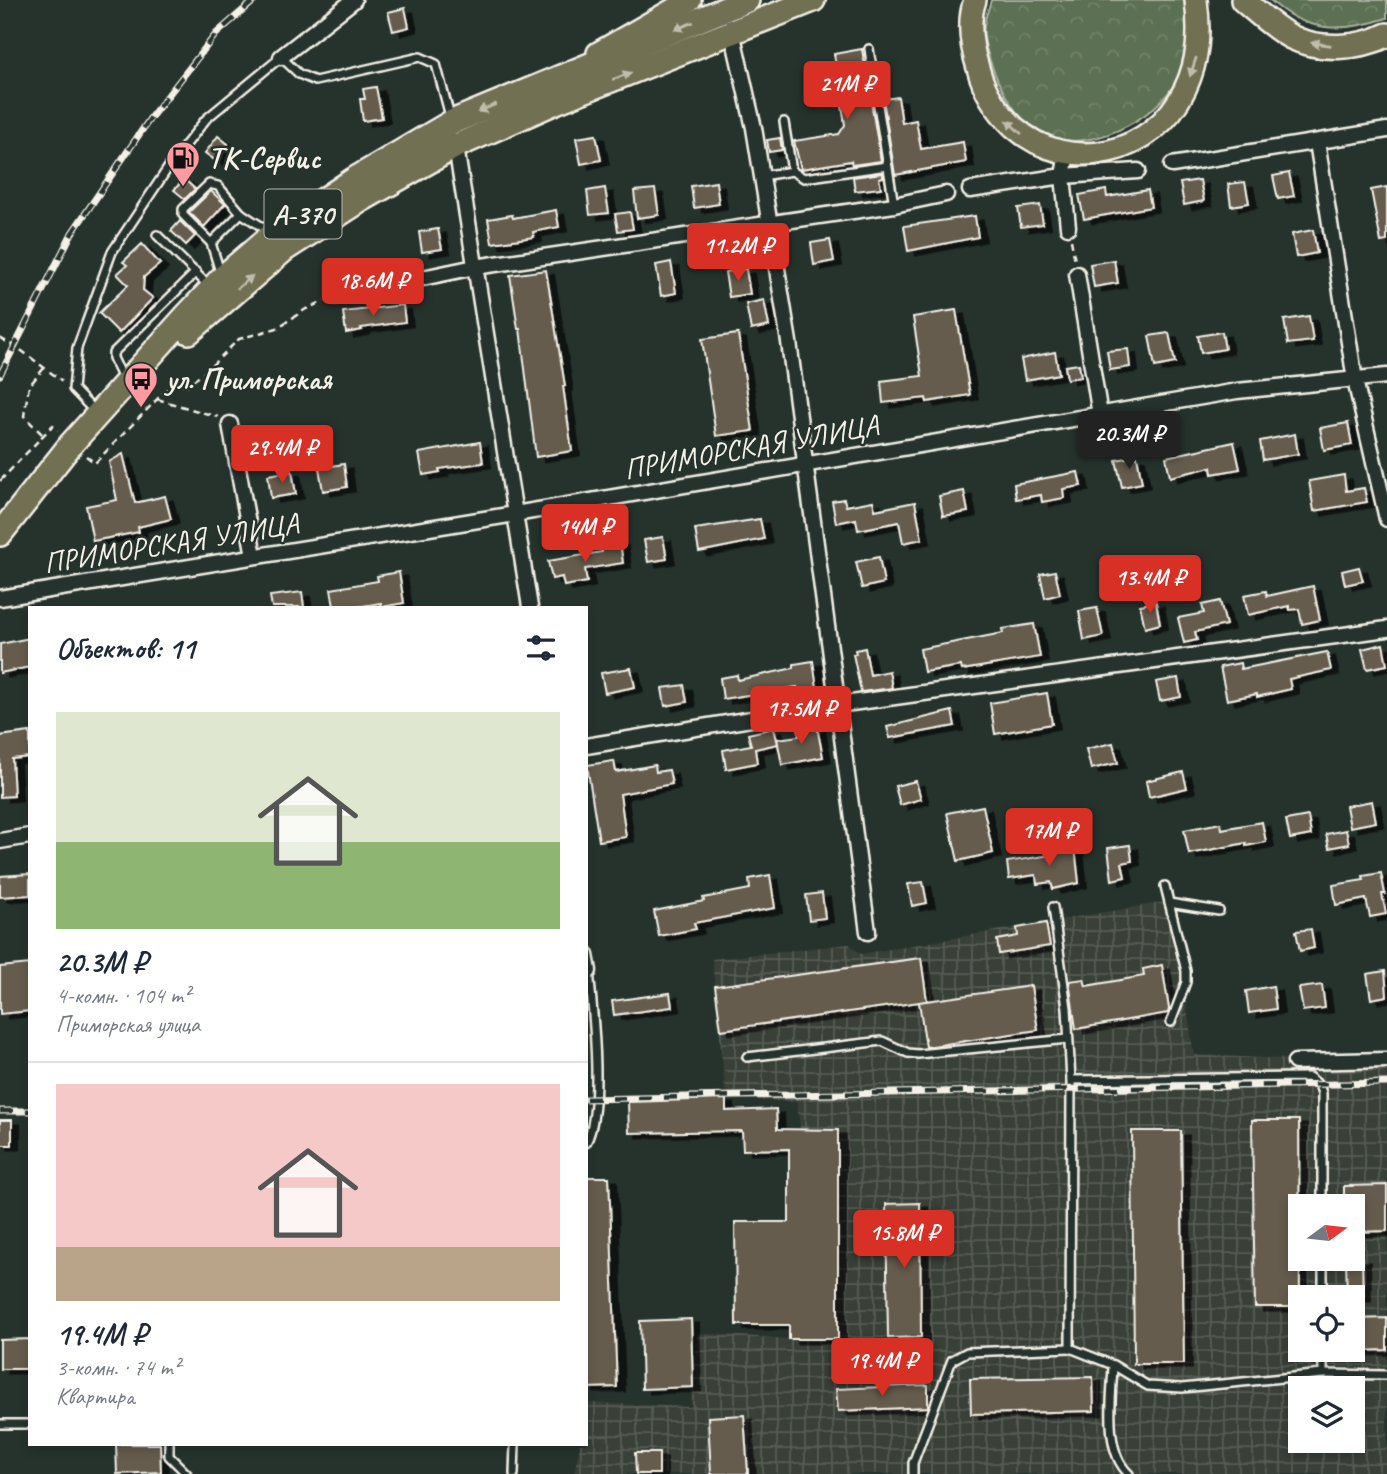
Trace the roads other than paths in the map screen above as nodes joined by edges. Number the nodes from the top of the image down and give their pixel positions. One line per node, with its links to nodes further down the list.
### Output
1 (354, 0): 12 (street)
2 (690, 0): 13 (main road)
3 (747, 0): 8 (highway, А-370)
4 (813, 0): 9 (highway, А-370)
5 (975, 0): 19 (main road, one-way to 5)
6 (1196, 0): 19 (main road, one-way to 19)
7 (1243, 0): 10 (highway, one-way to 7)
8 (725, 9): 9 (street); 13 (highway, А-370, one-way to 13)
9 (733, 32): 18 (highway, А-370, one-way to 9); 24 (street)
10 (1387, 35)
11 (869, 49): 21 (lane)
12 (281, 57): 14 (lane); 41 (lane)
13 (550, 81): 14 (highway, А-370, one-way to 14)
14 (452, 122): 18 (street); 32 (highway, А-370)
15 (785, 122): 22 (lane)
16 (1387, 130): 17 (street)
17 (1317, 142): 20 (street); 40 (street)
18 (456, 146): 35 (street); 41 (highway, А-370, one-way to 18)
19 (1067, 153): 25 (street)
20 (1172, 165)
21 (887, 166): 22 (lane); 28 (lane)
22 (792, 171): 24 (lane)
23 (1138, 171): 25 (street)
24 (762, 176): 30 (street)
25 (1063, 176): 26 (street); 31 (street)
26 (970, 190)
27 (946, 194): 28 (street)
28 (894, 205): 30 (street)
29 (241, 213): 32 (lane); 34 (lane); 34 (lane)
30 (769, 224): 35 (street); 44 (street)
31 (1068, 226)
32 (273, 234): 37 (highway, А-370)
33 (157, 235): 37 (lane)
34 (211, 243): 37 (lane)
35 (475, 267): 38 (street); 45 (street)
36 (1077, 274): 42 (street)
37 (210, 280): 41 (highway, А-370)
38 (336, 296)
39 (1387, 376): 40 (street, ПРИМОРСКАЯ УЛИЦА)
40 (1355, 380): 42 (street, ПРИМОРСКАЯ УЛИЦА); 46 (street)
41 (100, 412): 47 (highway, А-370)
42 (1100, 415): 44 (street, ПРИМОРСКАЯ УЛИЦА)
43 (230, 424): 48 (street)
44 (805, 464): 45 (street, ПРИМОРСКАЯ УЛИЦА); 52 (street)
45 (515, 514): 48 (street, ПРИМОРСКАЯ УЛИЦА); 50 (street)
46 (1387, 519)
47 (0, 534)
48 (254, 556): 49 (street, ПРИМОРСКАЯ УЛИЦА)
49 (0, 598)
50 (530, 606)
51 (1387, 629): 52 (street)
52 (837, 705): 53 (street); 60 (street)
53 (588, 746)
54 (28, 836): 55 (street)
55 (0, 841)
56 (1165, 886): 57 (lane)
57 (1169, 903): 59 (lane); 63 (lane)
58 (1053, 907): 64 (lane)
59 (1219, 911)
60 (868, 932)
61 (588, 966): 62 (street)
62 (589, 971): 69 (lane)
63 (1171, 1022)
64 (1068, 1039): 65 (lane); 68 (lane)
65 (747, 1057)
66 (1387, 1060): 67 (street)
67 (1295, 1062)
68 (1071, 1080): 70 (lane); 71 (lane)
69 (588, 1140)
70 (1322, 1194)
71 (1070, 1348): 73 (lane); 82 (lane)
72 (1323, 1362): 74 (lane)
73 (1113, 1365): 74 (lane); 83 (lane)
74 (1323, 1374): 75 (lane)
75 (1387, 1375)
76 (0, 1424): 77 (lane)
77 (28, 1424)
78 (169, 1446): 80 (lane)
79 (515, 1446): 81 (lane)
80 (187, 1474)
81 (514, 1474)
82 (913, 1474)
83 (1129, 1474)

